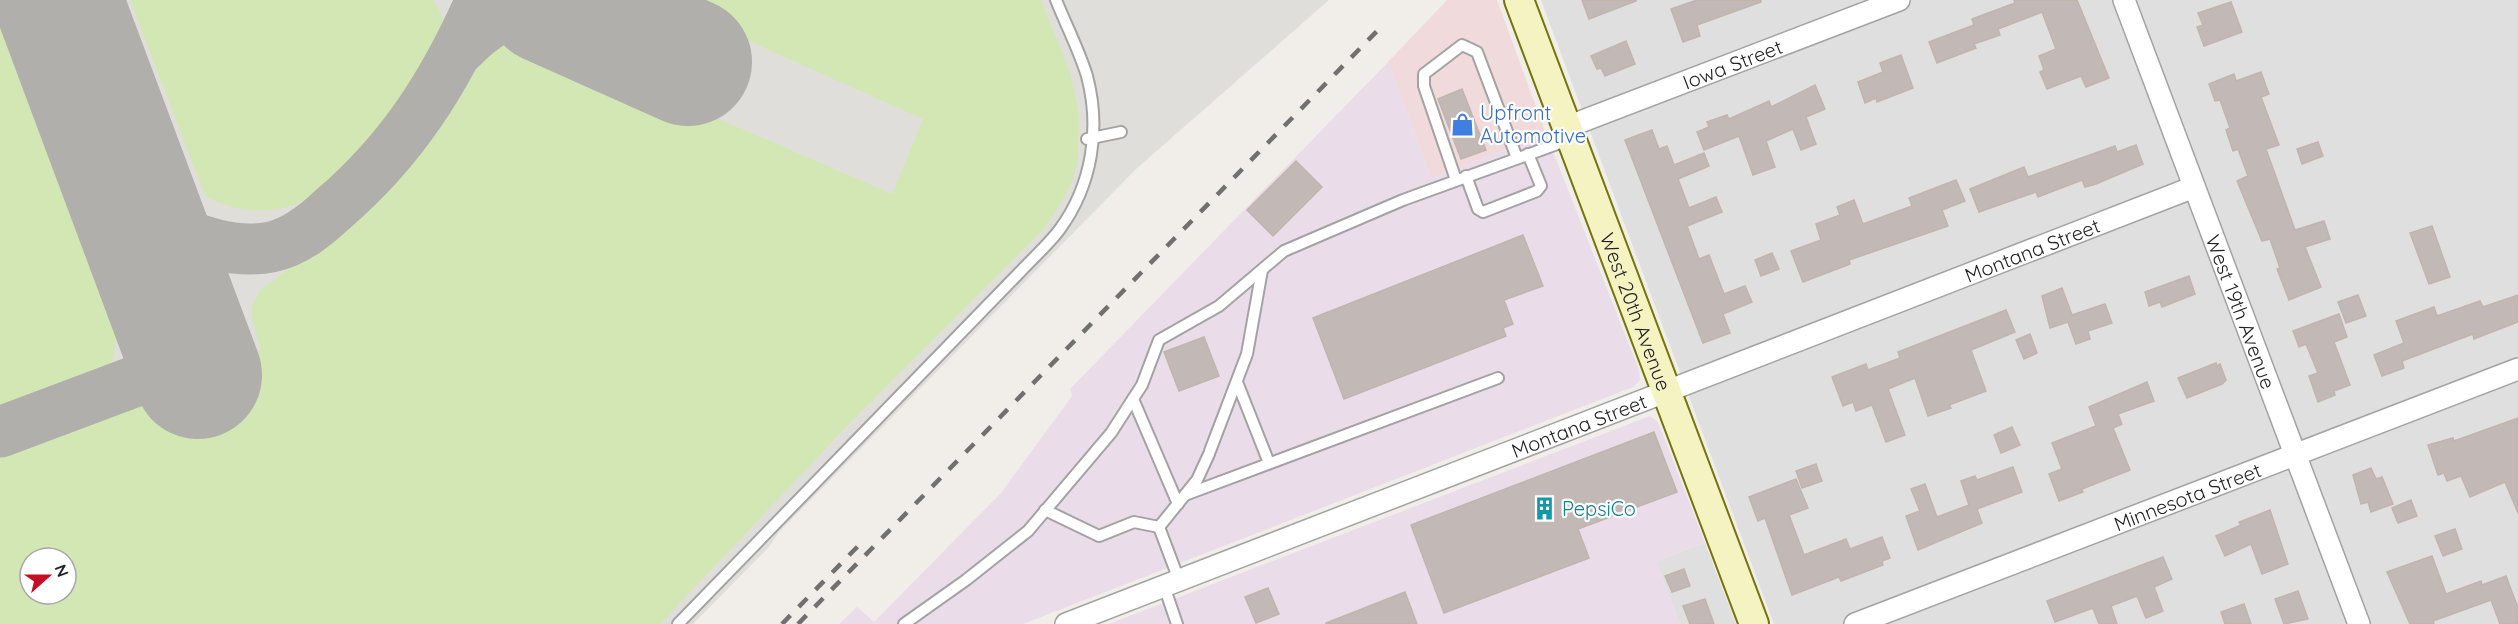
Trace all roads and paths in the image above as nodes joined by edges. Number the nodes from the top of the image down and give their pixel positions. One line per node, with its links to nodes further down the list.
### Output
1 (1056, 0): 7 (lane)
2 (1519, 0): 6 (main road, West 20th Avenue)
3 (1899, 0): 6 (street, Iowa Street)
4 (2124, 0): 10 (street, West 19th Avenue)
5 (1122, 132): 7 (lane)
6 (1569, 133): 8 (lane); 15 (main road, West 20th Avenue)
7 (1090, 139): 24 (lane)
8 (1523, 156): 9 (lane); 9 (lane); 9 (lane)
9 (1461, 178): 11 (lane)
10 (2194, 187): 15 (street, Montana Street); 17 (street, West 19th Avenue)
11 (1262, 270): 14 (lane); 16 (lane)
12 (2518, 369): 17 (street, Minnesota Street)
13 (1498, 378): 18 (lane)
14 (1237, 382): 18 (lane); 19 (lane)
15 (1668, 393): 23 (street, Montana Street); 28 (main road, West 20th Avenue)
16 (1133, 399): 20 (lane); 21 (lane)
17 (2295, 453): 29 (street, Minnesota Street); 30 (street, West 19th Avenue)
18 (1269, 464): 19 (lane)
19 (1185, 495): 20 (lane)
20 (1178, 504): 22 (lane)
21 (1045, 510): 22 (lane); 25 (lane)
22 (1159, 527): 23 (lane)
23 (1171, 583): 26 (street, Montana Street); 27 (lane)
24 (678, 624)
25 (904, 624)
26 (1066, 624)
27 (1177, 624)
28 (1754, 624)
29 (1855, 624)
30 (2359, 624)

